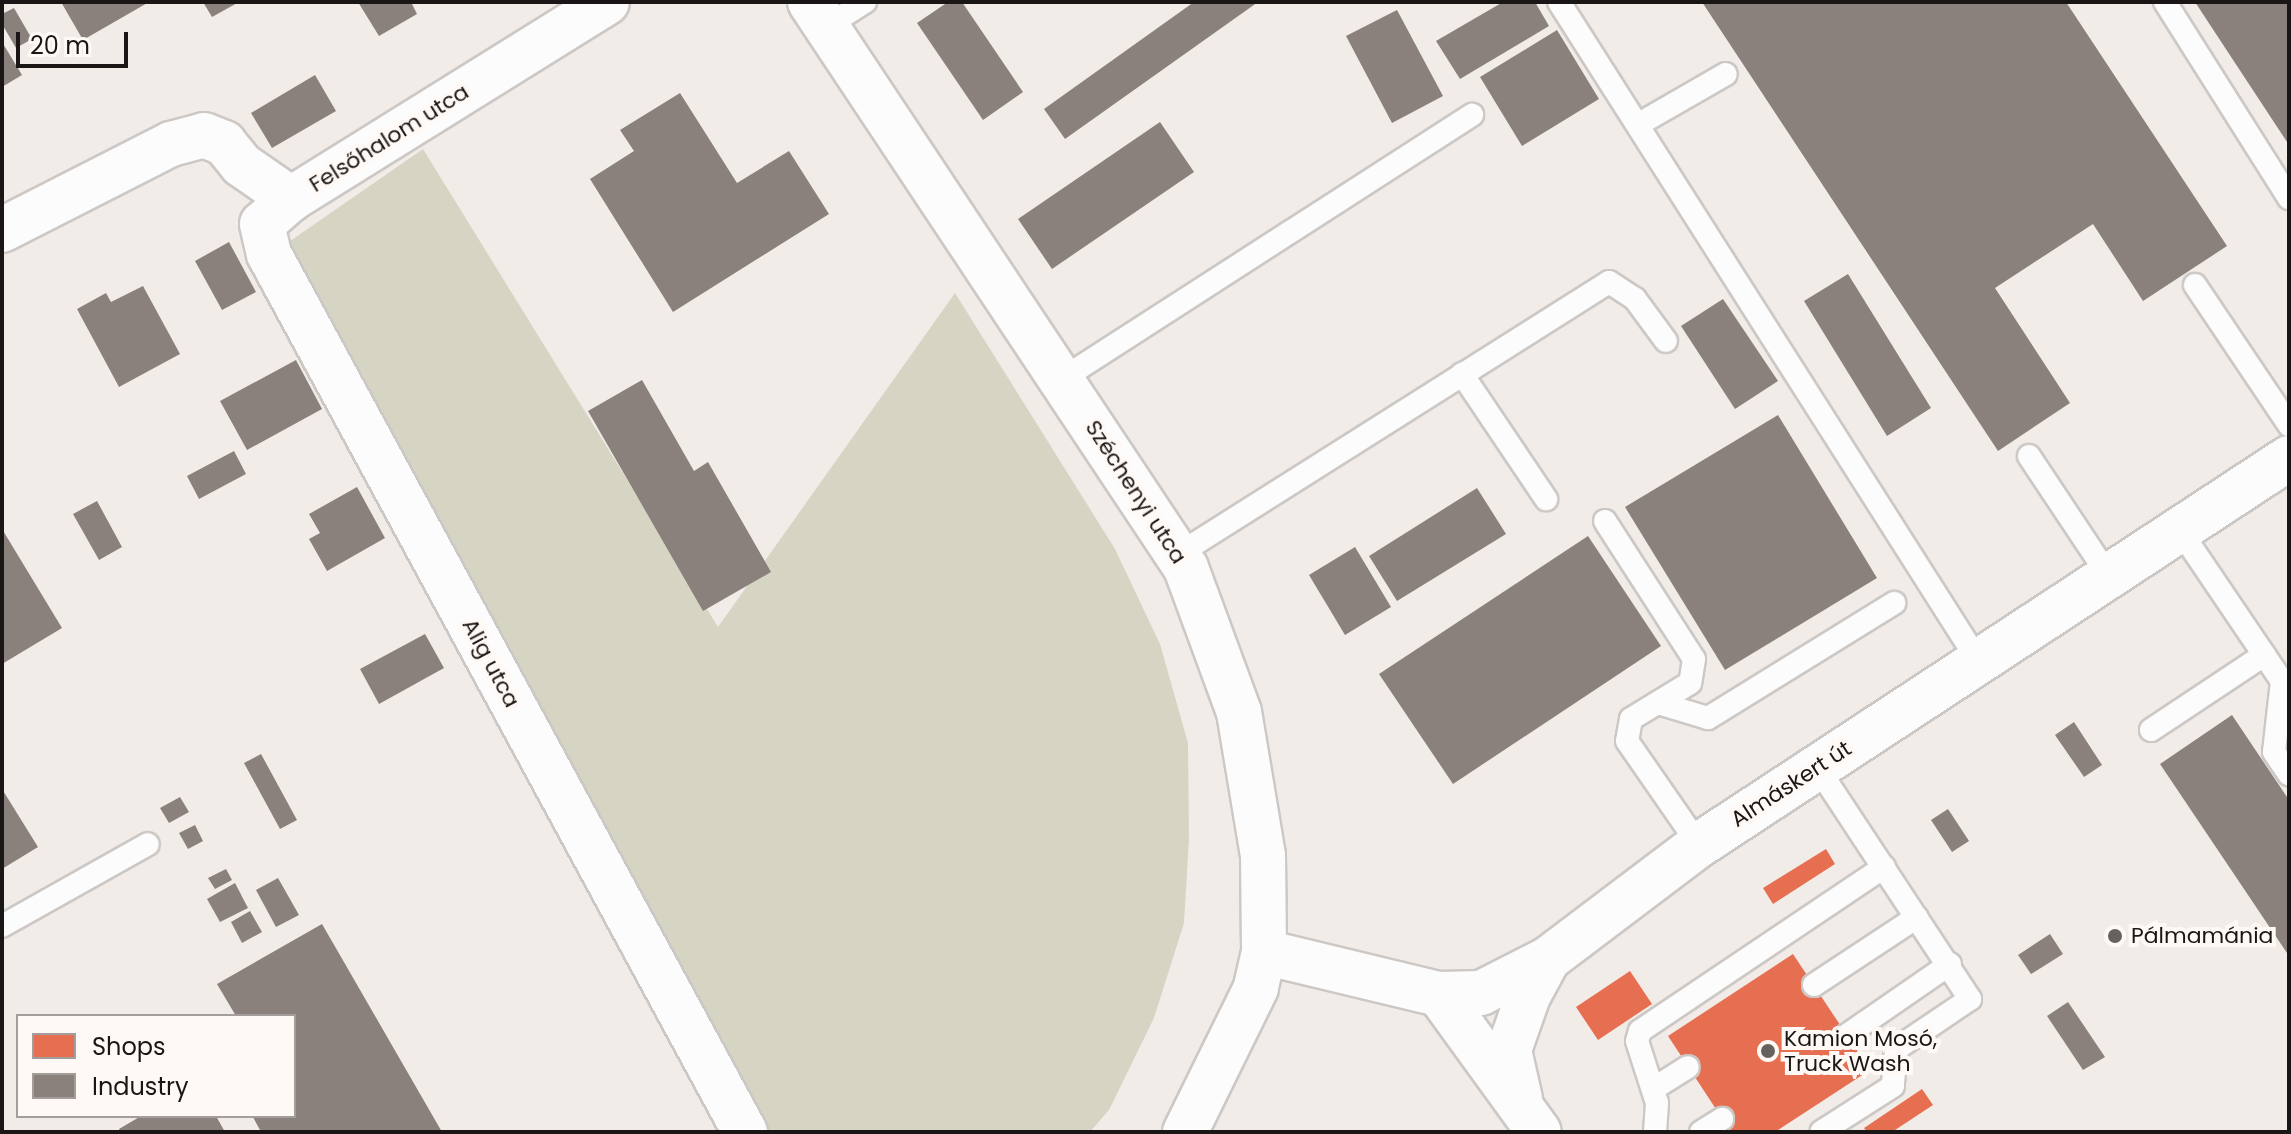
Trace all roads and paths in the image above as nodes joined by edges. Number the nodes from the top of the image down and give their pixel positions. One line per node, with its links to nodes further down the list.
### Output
1 (607, 2): 10 (street, Felsőhalom utca)
2 (865, 2): 5 (lane)
3 (1559, 2): 8 (lane)
4 (2165, 2): 9 (lane)
5 (819, 14): 15 (street, Széchenyi utca)
6 (1726, 74): 8 (lane)
7 (1472, 115): 15 (lane)
8 (1639, 124): 26 (lane)
9 (2289, 198)
10 (291, 199): 11 (street, Felsőhalom utca); 46 (street, Alig utca)
11 (2, 230)
12 (2195, 285): 16 (lane)
13 (1666, 341): 14 (lane)
14 (1462, 374): 19 (lane); 22 (lane)
15 (1062, 379): 22 (street, Széchenyi utca)
16 (2289, 425)
17 (2029, 456): 23 (lane)
18 (2289, 458): 21 (street, Almáskert út)
19 (1546, 499)
20 (1605, 521): 27 (lane)
21 (2181, 532): 23 (street, Almáskert út); 25 (lane)
22 (1177, 555): 36 (street, Széchenyi utca)
23 (2110, 578): 26 (street, Almáskert út)
24 (1894, 603): 27 (lane)
25 (2264, 655): 28 (lane); 30 (lane)
26 (1979, 662): 29 (street, Almáskert út)
27 (1658, 703): 32 (lane)
28 (2151, 730)
29 (1817, 767): 32 (street, Almáskert út); 33 (lane)
30 (2289, 774)
31 (148, 844): 35 (lane)
32 (1699, 845): 37 (street, Almáskert út)
33 (1884, 867): 34 (lane); 43 (lane)
34 (1917, 917): 38 (lane); 39 (lane)
35 (2, 926)
36 (1264, 952): 40 (street, Almáskert út); 47 (street, Széchenyi utca)
37 (1548, 959): 40 (street, Almáskert út); 44 (street)
38 (1950, 964): 41 (lane); 50 (lane)
39 (1814, 985)
40 (1439, 994): 44 (street)
41 (1847, 1035)
42 (1688, 1067): 43 (lane)
43 (1653, 1089): 48 (lane)
44 (1530, 1119)
45 (1722, 1119): 49 (lane)
46 (745, 1132)
47 (1185, 1132)
48 (1655, 1132)
49 (1701, 1132)
50 (1821, 1132)

